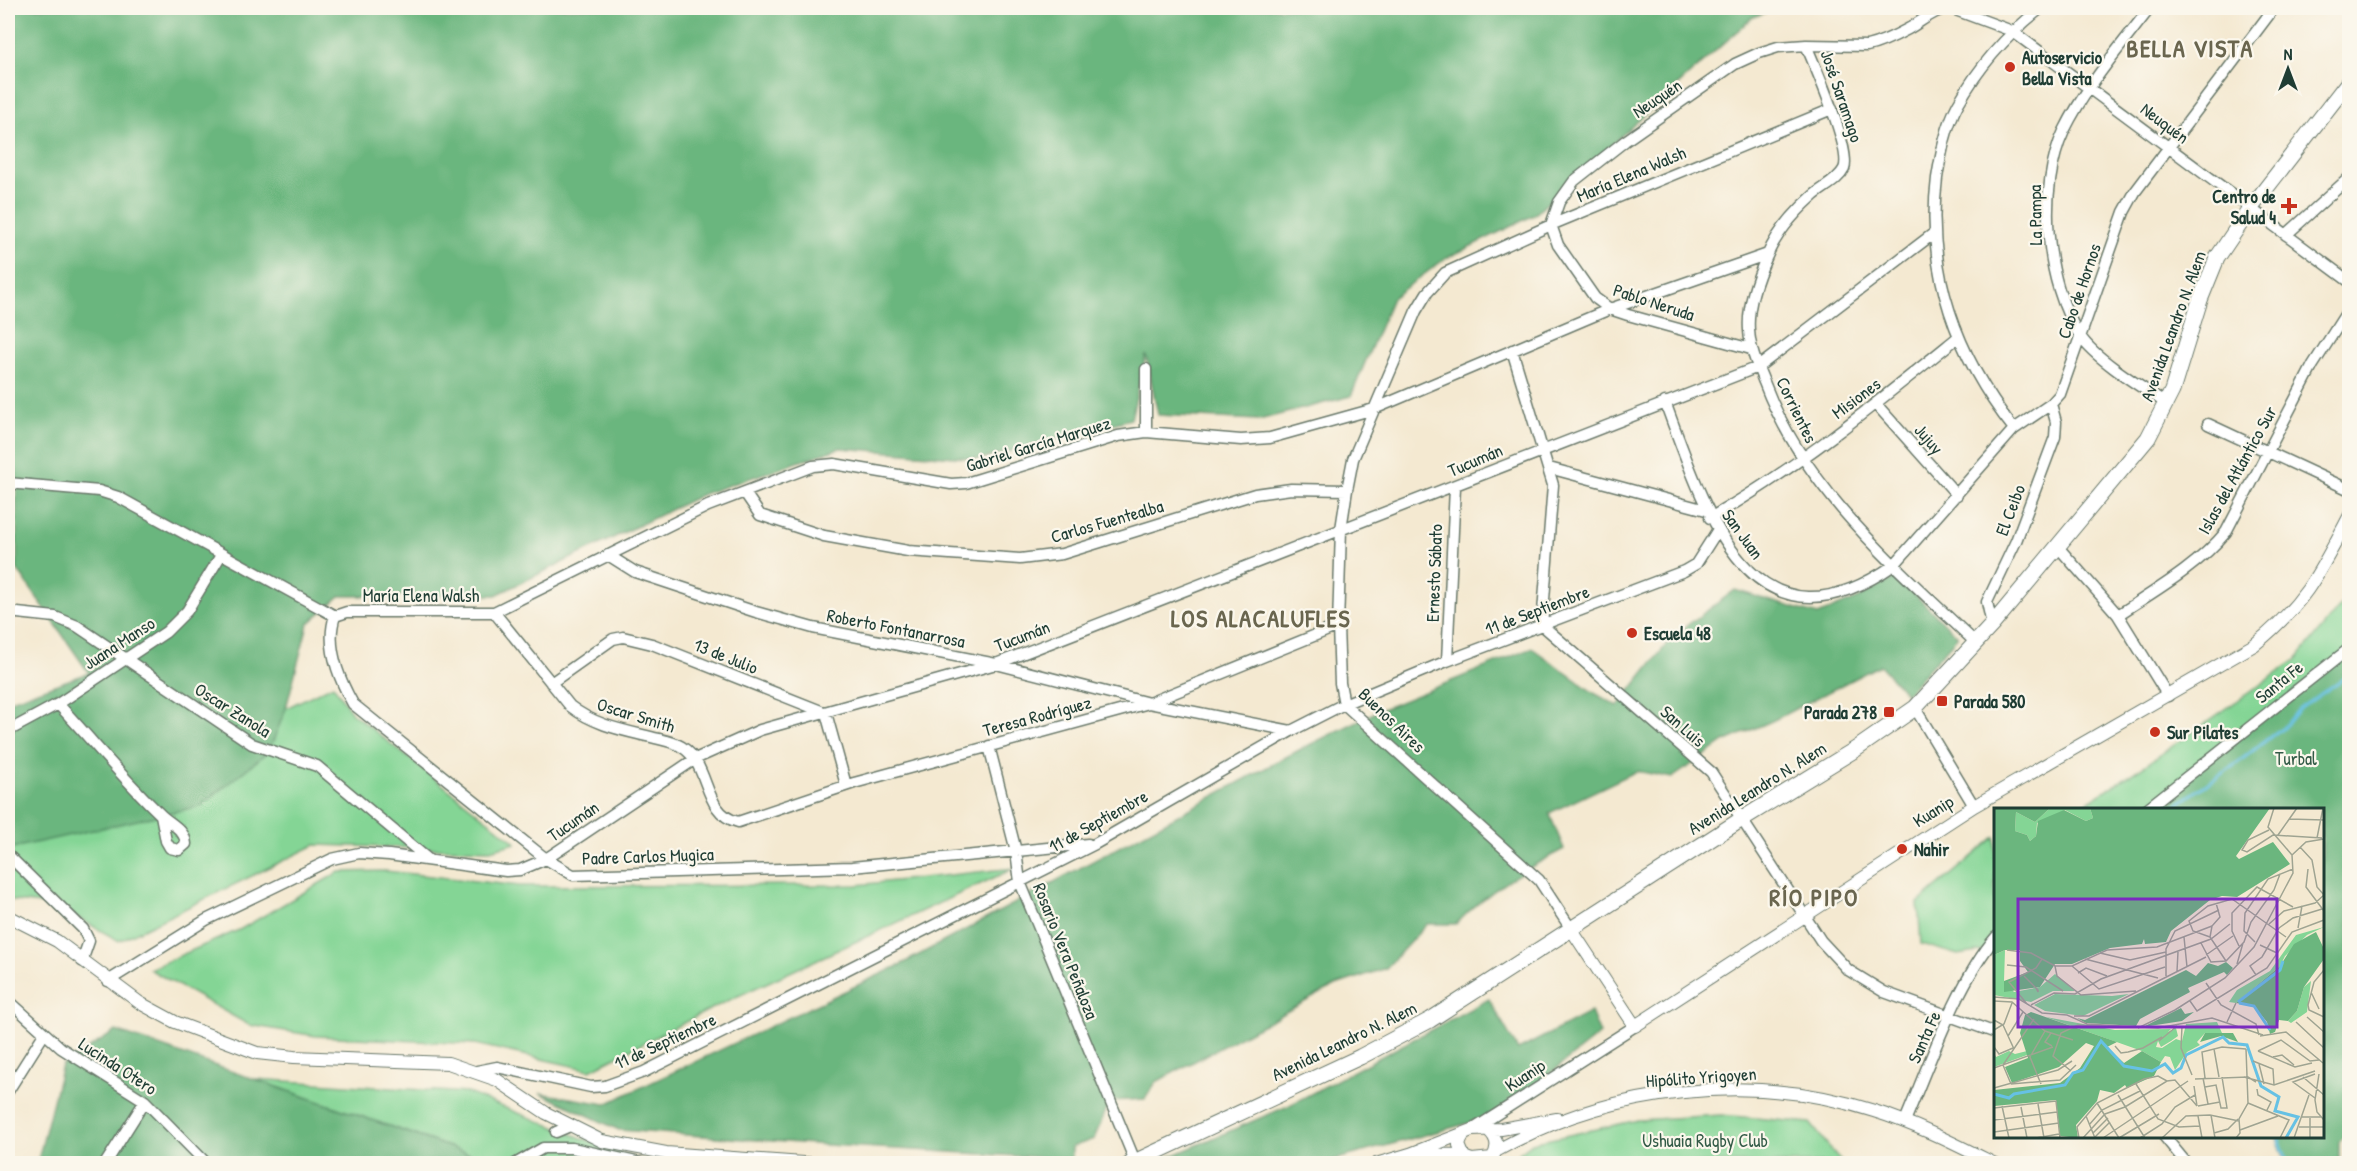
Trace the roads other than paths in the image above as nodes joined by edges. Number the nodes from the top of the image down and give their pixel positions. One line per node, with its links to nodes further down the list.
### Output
1 (1949, 8): 5 (street, Neuquén); 6 (street, Neuquén)
2 (2041, 8): 5 (street)
3 (2150, 8): 8 (street, La Pampa)
4 (2274, 8): 10 (street, Cabo de Hornos)
5 (2012, 31): 8 (street, Neuquén); 15 (street)
6 (1806, 45): 9 (street, José Saramago); 14 (street, Neuquén)
7 (2349, 80): 13 (highway, Avenida Leandro N. Alem)
8 (2090, 88): 10 (street, Neuquén); 23 (street, La Pampa)
9 (1832, 109): 11 (street, José Saramago); 14 (street, María Elena Walsh)
10 (2169, 147): 13 (street, Neuquén); 23 (street, Cabo de Hornos)
11 (1846, 159): 17 (street, Corrientes)
12 (2349, 177): 16 (street)
13 (2250, 209): 16 (street, Neuquén); 29 (highway, Avenida Leandro N. Alem)
14 (1551, 225): 18 (street, María Elena Walsh); 21 (street, Pablo Neruda)
15 (1934, 234): 22 (street); 26 (street, Tucumán)
16 (2286, 235): 19 (street, Neuquén)
17 (1768, 254): 21 (street, Gabriel García Marquez); 24 (street, Corrientes)
18 (1445, 273): 32 (street, Buenos Aires)
19 (2349, 282)
20 (2349, 307): 37 (street, Islas del Atlántico Sur)
21 (1610, 309): 24 (street, Pablo Neruda); 25 (street, Gabriel García Marquez)
22 (1957, 338): 30 (street, Misiones); 34 (street)
23 (2080, 338): 29 (street, La Pampa); 31 (street, Cabo de Hornos)
24 (1751, 349): 26 (street, Corrientes)
25 (1512, 350): 32 (street, Gabriel García Marquez); 36 (street)
26 (1758, 367): 28 (street, Tucumán); 38 (street, Corrientes)
27 (1146, 369): 35 (street)
28 (1665, 402): 36 (street, Tucumán); 47 (street, San Juan)
29 (2166, 403): 51 (highway, Avenida Leandro N. Alem)
30 (1876, 404): 38 (street, Misiones); 46 (street, Jujuy)
31 (2051, 404): 34 (street, Cabo de Hornos); 60 (street, El Ceibo)
32 (1374, 409): 35 (street, Gabriel García Marquez); 43 (street, Buenos Aires)
33 (2208, 424): 37 (street)
34 (2014, 429): 46 (street, Cabo de Hornos)
35 (1146, 432): 39 (street, Gabriel García Marquez)
36 (1544, 450): 40 (street); 42 (street, Tucumán)
37 (2268, 452): 44 (street); 57 (street, Islas del Atlántico Sur)
38 (1802, 459): 47 (street, Misiones); 54 (street, Corrientes)
39 (834, 464): 45 (street, María Elena Walsh)
40 (1549, 468): 47 (street); 59 (street)
41 (8, 483): 52 (street)
42 (1455, 487): 49 (street, Tucumán); 65 (street, Ernesto Sábato)
43 (1347, 490): 45 (street, Carlos Fuentealba); 49 (street, Buenos Aires)
44 (2349, 490)
45 (746, 493): 53 (street, María Elena Walsh)
46 (1958, 495): 54 (street, Cabo de Hornos)
47 (1708, 514): 50 (street, San Juan)
48 (2349, 515): 68 (main road, Kuanip)
49 (1341, 529): 61 (street, Buenos Aires); 66 (street, Tucumán)
50 (1717, 531): 54 (street, San Juan); 59 (street, 11 de Septiembre)
51 (2058, 547): 57 (street); 60 (highway, Avenida Leandro N. Alem)
52 (221, 555): 58 (street); 64 (street, Juana Manso)
53 (608, 555): 56 (street, María Elena Walsh); 66 (street, Roberto Fontanarrosa)
54 (1894, 565): 62 (street, Corrientes)
55 (8, 612): 64 (street, Oscar Zanola)
56 (494, 612): 58 (street, María Elena Walsh); 67 (street, Oscar Smith)
57 (2118, 615): 68 (street)
58 (334, 616): 86 (street, Padre Carlos Mugica)
59 (1542, 625): 65 (street, 11 de Septiembre); 82 (street, San Luis)
60 (1992, 625): 62 (highway, Avenida Leandro N. Alem)
61 (1338, 626): 69 (street, Teresa Rodríguez); 71 (street, Buenos Aires)
62 (1976, 644): 72 (highway, Avenida Leandro N. Alem)
63 (2349, 648): 80 (street, Santa Fe)
64 (123, 659): 70 (street, Juana Manso); 87 (street, Oscar Zanola)
65 (1447, 661): 71 (street, 11 de Septiembre)
66 (996, 664): 69 (street, Roberto Fontanarrosa); 73 (street, Tucumán)
67 (551, 683): 73 (street, 13 de Julio); 77 (street, Oscar Smith)
68 (2168, 696): 79 (main road, Kuanip)
69 (1149, 703): 75 (street, Roberto Fontanarrosa); 76 (street, Teresa Rodríguez)
70 (58, 704): 74 (street, Juana Manso); 81 (street)
71 (1344, 704): 75 (street, 11 de Septiembre); 91 (street, Buenos Aires)
72 (1915, 708): 79 (street); 82 (highway, Avenida Leandro N. Alem)
73 (826, 713): 77 (street, Tucumán); 78 (street)
74 (8, 731)
75 (1291, 731): 83 (street, 11 de Septiembre)
76 (989, 746): 78 (street, Teresa Rodríguez); 84 (street, Rosario Vera Peñaloza)
77 (695, 759): 78 (street, Teresa Rodríguez); 86 (street, Tucumán)
78 (846, 785)
79 (1974, 806): 90 (main road, Kuanip)
80 (2148, 808)
81 (161, 815)
82 (1742, 819): 90 (street, San Luis); 91 (highway, Avenida Leandro N. Alem)
83 (1095, 844): 84 (street, Padre Carlos Mugica); 88 (street, 11 de Septiembre)
84 (1017, 851): 86 (street, Padre Carlos Mugica); 88 (street, Rosario Vera Peñaloza)
85 (8, 855): 93 (street)
86 (546, 859): 87 (street, Tucumán)
87 (429, 860): 94 (street, Tucumán)
88 (1020, 882): 100 (street, 11 de Septiembre); 113 (street, Rosario Vera Peñaloza)
89 (8, 916): 93 (main road)
90 (1805, 917): 96 (street, San Luis); 97 (main road, Kuanip)
91 (1571, 929): 97 (main road, Buenos Aires); 113 (highway, Avenida Leandro N. Alem)
92 (1994, 939): 96 (street, Santa Fe)
93 (82, 961): 94 (main road)
94 (108, 981): 100 (main road)
95 (8, 999): 99 (street, Lucinda Otero)
96 (1950, 1016): 98 (street, San Luis); 104 (street, Santa Fe)
97 (1635, 1026): 108 (street, Kuanip)
98 (1994, 1033)
99 (44, 1034): 101 (street); 102 (street, Lucinda Otero)
100 (477, 1071): 105 (main road)
101 (8, 1091)
102 (146, 1101): 114 (street); 115 (street, Lucinda Otero)
103 (1579, 1115): 104 (main road, Hipólito Yrigoyen); 106 (main road, Hipólito Yrigoyen); 111 (main road, Hipólito Yrigoyen)
104 (1905, 1121): 121 (main road, Hipólito Yrigoyen)
105 (570, 1126): 107 (street); 118 (main road)
106 (1488, 1130): 108 (main road); 111 (main road)
107 (556, 1132)
108 (1468, 1132): 110 (main road); 112 (main road)
109 (2165, 1138): 122 (street)
110 (1410, 1154): 112 (main road); 119 (main road)
111 (1492, 1158): 112 (main road)
112 (1465, 1159): 120 (street)
113 (1132, 1162)
114 (105, 1164)
115 (207, 1164)
116 (514, 1164): 117 (street)
117 (645, 1164)
118 (817, 1164)
119 (1376, 1164)
120 (1452, 1164)
121 (1995, 1164)
122 (2187, 1164)

